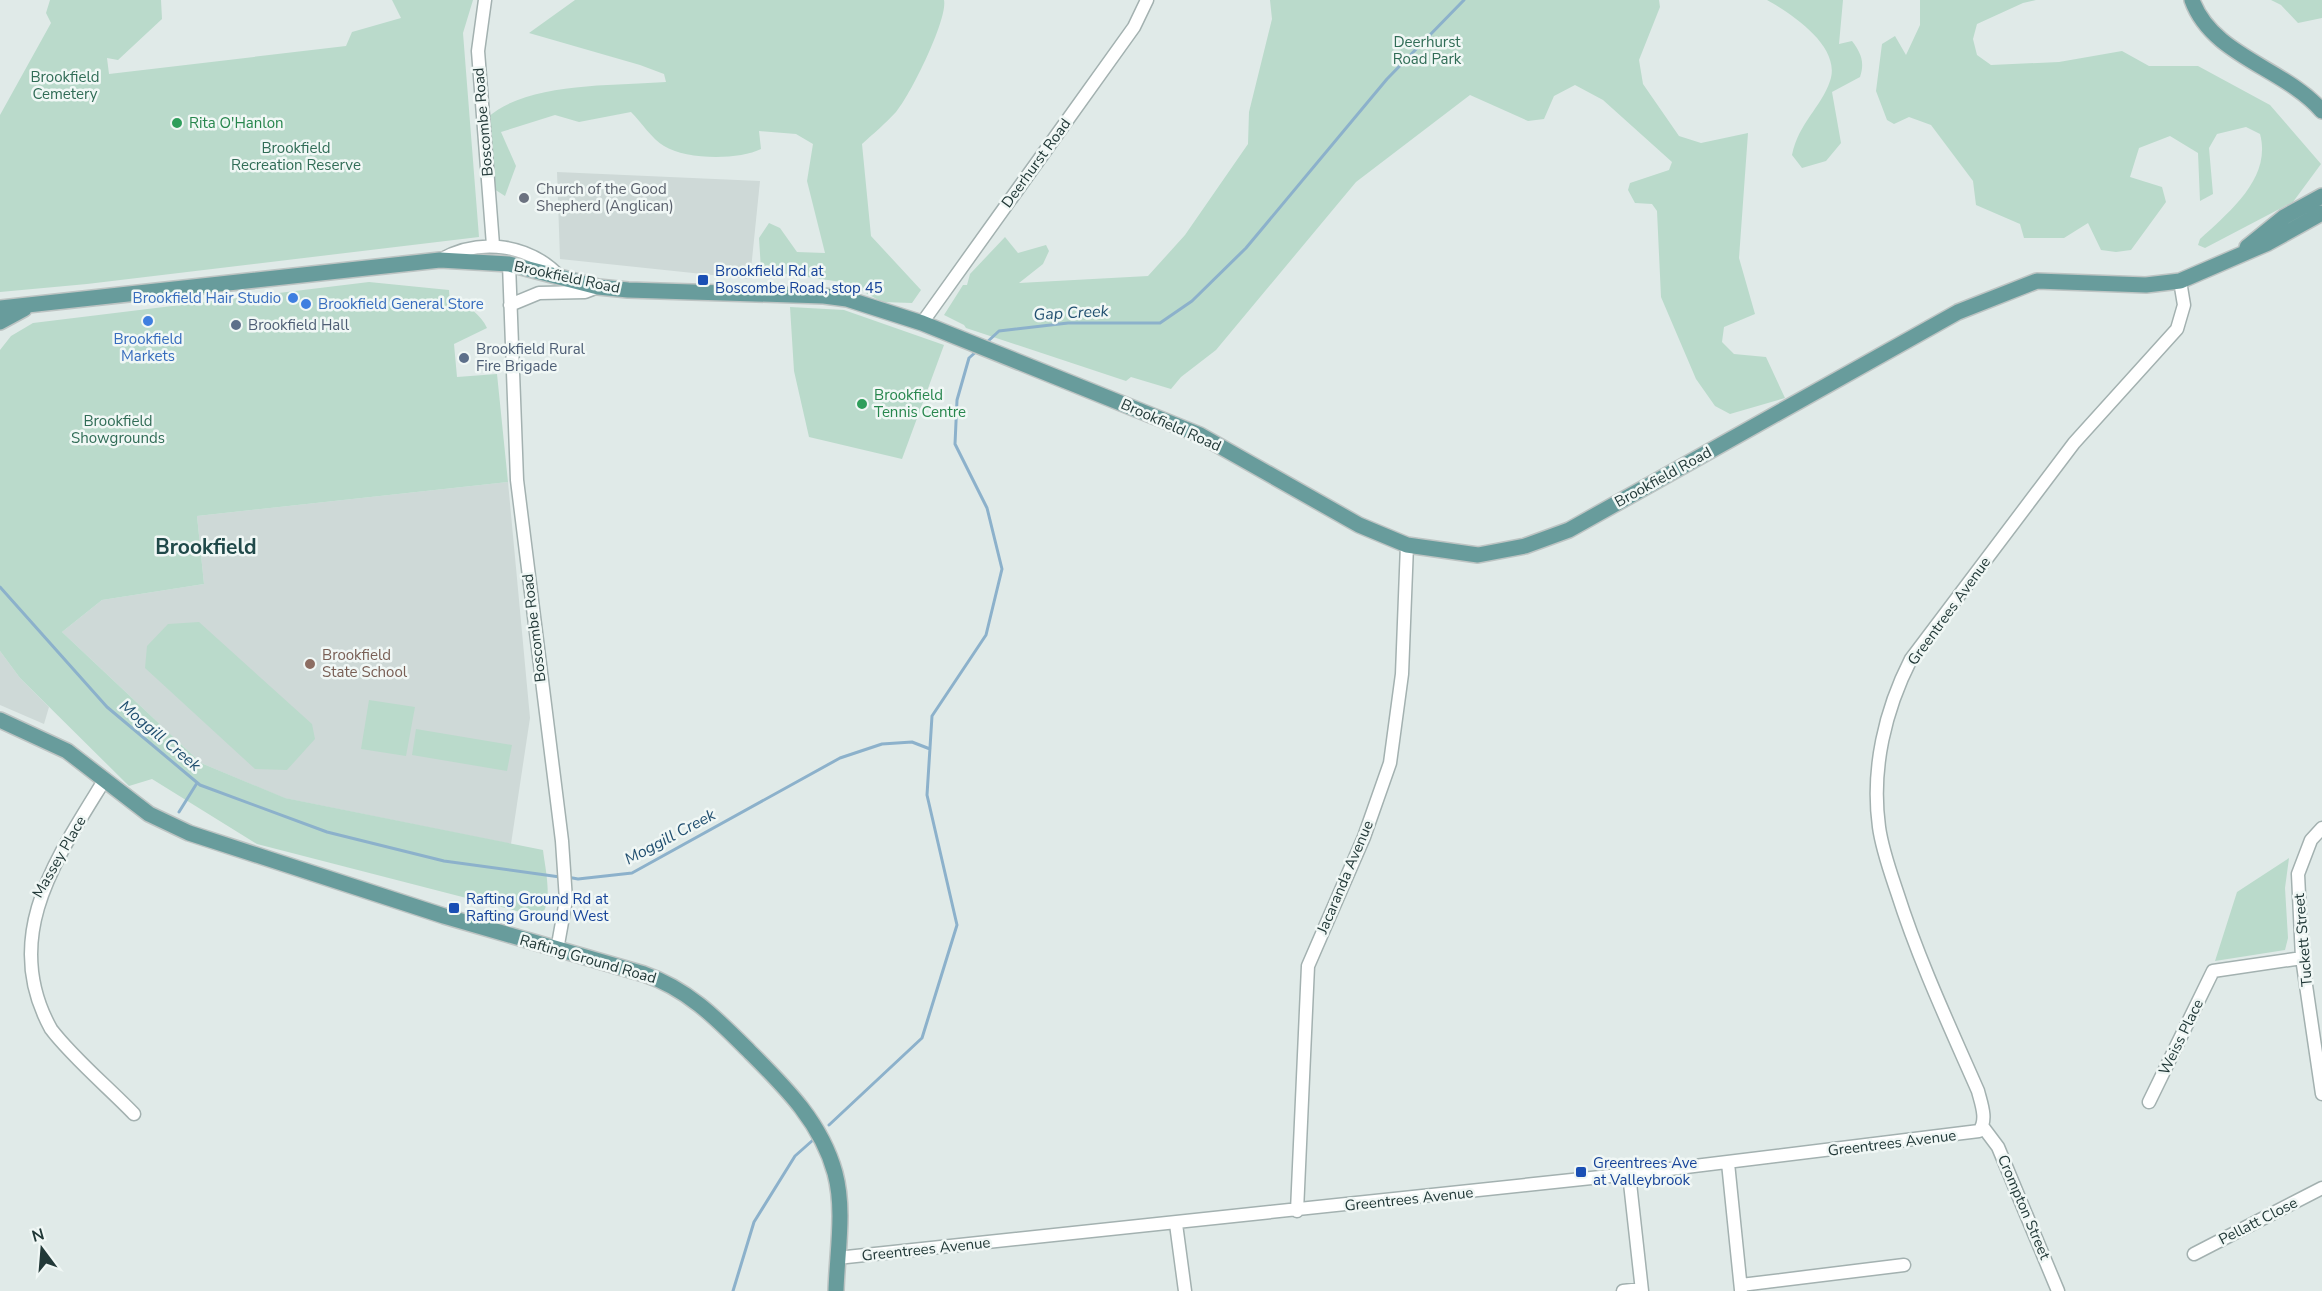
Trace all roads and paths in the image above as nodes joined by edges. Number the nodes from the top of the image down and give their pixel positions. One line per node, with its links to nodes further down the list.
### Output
1 (485, 0): 7 (street, Boscombe Road)
2 (1147, 0): 18 (street, Deerhurst Road)
3 (2192, 0): 4 (main road)
4 (2322, 111)
5 (2322, 196): 8 (main road, Brookfield Road)
6 (2322, 213): 8 (main road, Brookfield Road)
7 (493, 245): 9 (street); 11 (street)
8 (2240, 254): 12 (main road, Brookfield Road)
9 (440, 260): 10 (main road, Brookfield Road); 15 (main road, Brookfield Road)
10 (509, 264): 11 (main road, Brookfield Road); 14 (street, Boscombe Road)
11 (562, 279): 13 (main road, Brookfield Road)
12 (2180, 281): 19 (main road, Brookfield Road); 28 (street, Greentrees Avenue)
13 (598, 287): 14 (street); 18 (main road, Brookfield Road)
14 (510, 305): 23 (street, Boscombe Road)
15 (29, 307): 16 (main road, Brookfield Road); 17 (main road, Brookfield Road)
16 (0, 308)
17 (0, 322)
18 (922, 323): 19 (main road, Brookfield Road)
19 (1407, 545): 32 (street, Jacaranda Avenue)
20 (0, 720): 21 (main road, Rafting Ground Road)
21 (105, 779): 23 (main road, Rafting Ground Road); 27 (street, Massey Place)
22 (2322, 828): 24 (street, Tuckett Street)
23 (557, 950): 35 (main road, Rafting Ground Road)
24 (2302, 958): 25 (street, Tuckett Street); 26 (street, Weiss Place)
25 (2322, 1094)
26 (2148, 1102)
27 (134, 1114)
28 (1983, 1127): 29 (street, Greentrees Avenue); 42 (street, Crompton Street)
29 (1728, 1163): 30 (street, Greentrees Avenue); 37 (street)
30 (1629, 1174): 32 (street, Greentrees Avenue); 38 (street)
31 (2322, 1188): 34 (street, Pellatt Close)
32 (1297, 1211): 33 (street, Greentrees Avenue)
33 (1176, 1224): 35 (street, Greentrees Avenue); 40 (street)
34 (2194, 1254)
35 (837, 1258): 39 (main road, Rafting Ground Road)
36 (1904, 1265): 37 (street)
37 (1741, 1288)
38 (1642, 1290): 41 (street)
39 (836, 1291)
40 (1185, 1291)
41 (1623, 1291)
42 (2058, 1291)

